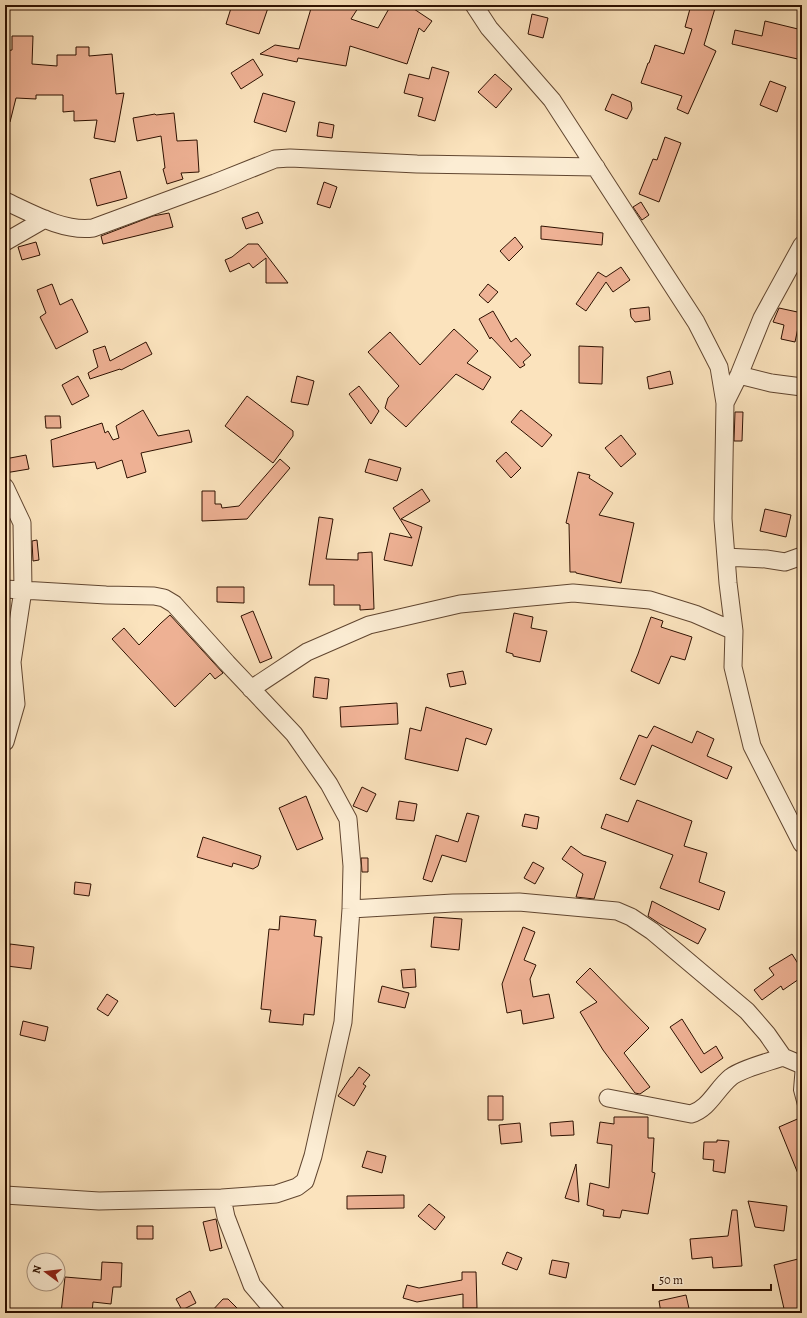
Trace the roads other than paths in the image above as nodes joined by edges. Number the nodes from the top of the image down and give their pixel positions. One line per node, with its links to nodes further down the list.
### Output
1 (474, 5): 2 (street)
2 (596, 167): 4 (street); 9 (street)
3 (5, 201): 4 (street)
4 (45, 219): 5 (street)
5 (5, 242)
6 (802, 245): 7 (street)
7 (739, 375): 8 (street); 9 (street)
8 (802, 387)
9 (725, 403): 12 (street)
10 (5, 487): 14 (street)
11 (802, 556): 12 (street)
12 (726, 557): 15 (street)
13 (5, 589): 14 (street)
14 (23, 590): 16 (street); 17 (street)
15 (734, 631): 16 (street); 18 (street)
16 (251, 689): 19 (street)
17 (5, 742)
18 (802, 844)
19 (351, 909): 20 (street); 25 (street)
20 (783, 1057): 21 (street); 22 (street)
21 (801, 1065): 23 (lane)
22 (608, 1098)
23 (802, 1105)
24 (5, 1195): 25 (street)
25 (222, 1198): 26 (street)
26 (276, 1313)

